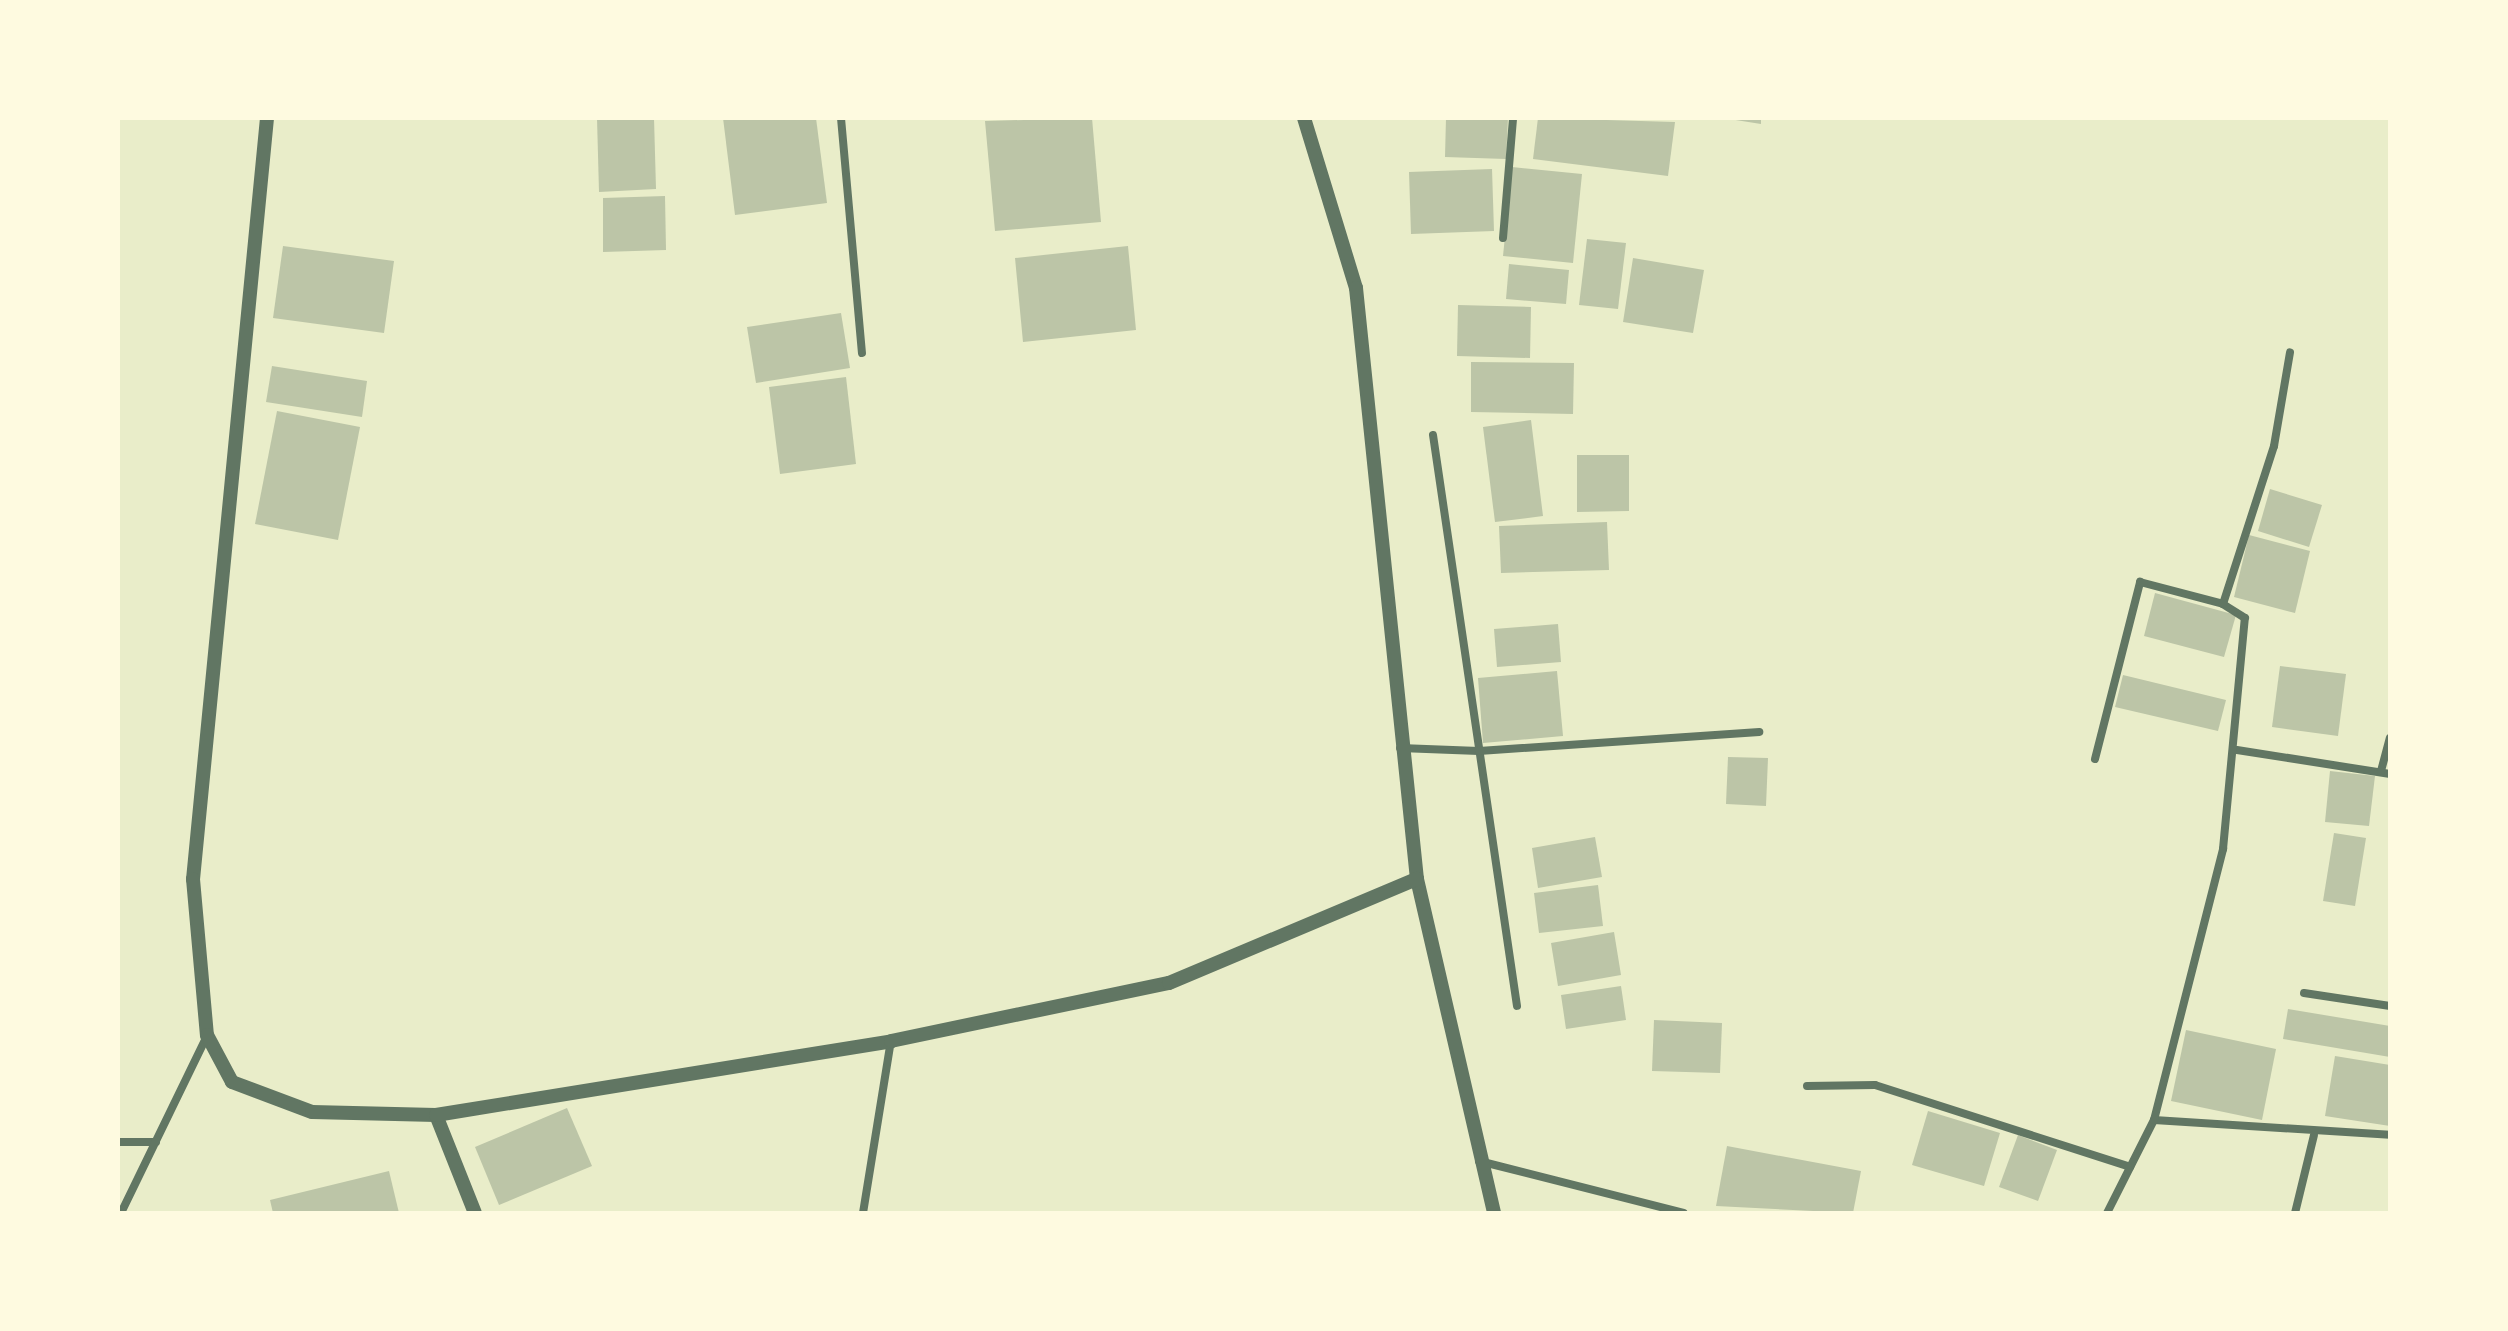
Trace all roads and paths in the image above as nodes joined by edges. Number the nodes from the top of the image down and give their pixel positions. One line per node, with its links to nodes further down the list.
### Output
1 (267, 118): 21 (street)
2 (841, 118): 7 (street)
3 (1304, 118): 12 (street)
4 (1513, 118): 5 (street)
5 (1503, 238)
6 (2290, 352): 9 (street)
7 (862, 353)
8 (1433, 435): 14 (street)
9 (2223, 604): 13 (street); 15 (street)
10 (1759, 732): 14 (street)
11 (2390, 738): 16 (street)
12 (1399, 748): 14 (street); 17 (street)
13 (2237, 750): 16 (street); 25 (street)
14 (1479, 751): 19 (street)
15 (2095, 759)
16 (2385, 772)
17 (1417, 879): 22 (street); 30 (street)
18 (2304, 993): 20 (street)
19 (1517, 1006)
20 (2390, 1006)
21 (207, 1035): 24 (street); 29 (street)
22 (891, 1041): 24 (street); 34 (street)
23 (1807, 1086): 31 (street)
24 (436, 1115): 33 (street)
25 (2154, 1120): 26 (street); 31 (street)
26 (2314, 1135): 27 (street); 38 (street)
27 (2390, 1135)
28 (118, 1142): 29 (street)
29 (156, 1142): 32 (street)
30 (1478, 1160): 35 (street); 36 (street)
31 (2130, 1167): 37 (street)
32 (121, 1213)
33 (475, 1213)
34 (863, 1213)
35 (1494, 1213)
36 (1684, 1213)
37 (2107, 1213)
38 (2295, 1213)

